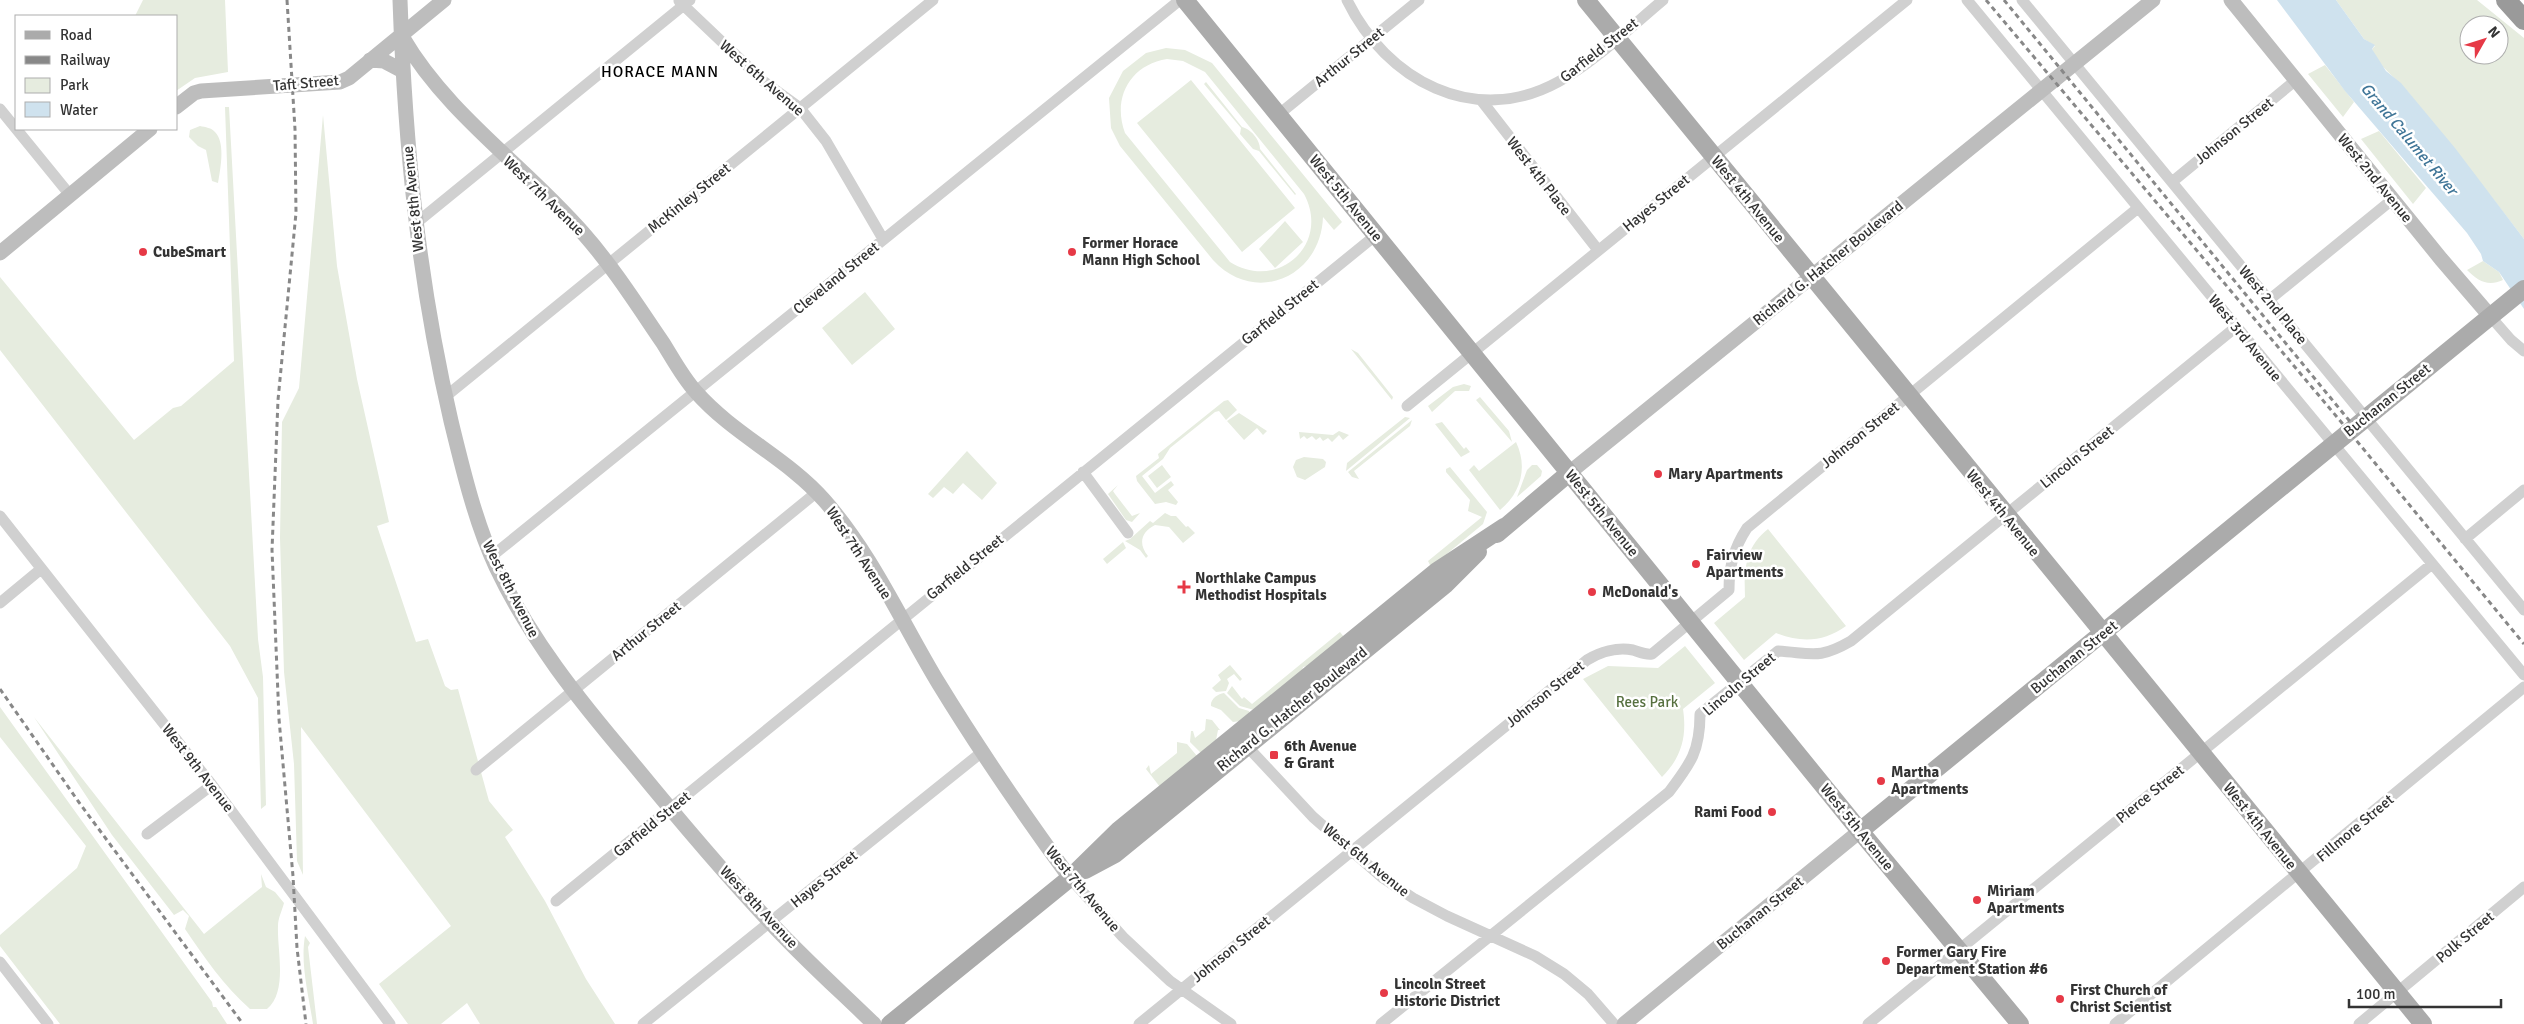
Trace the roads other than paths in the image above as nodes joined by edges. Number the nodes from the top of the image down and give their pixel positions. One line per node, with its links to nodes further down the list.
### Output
1 (400, 0): 20 (street, West 8th Avenue)
2 (404, 0): 18 (street)
3 (444, 0): 18 (street, Taft Street)
4 (933, 0): 30 (street, McKinley Street)
5 (1180, 0): 44 (street, Cleveland Street)
6 (1185, 0): 32 (main road, West 5th Avenue)
7 (1347, 0): 21 (street)
8 (1419, 0): 21 (street, Arthur Street)
9 (1586, 0): 22 (main road, West 4th Avenue)
10 (1663, 0): 22 (street, Garfield Street)
11 (1907, 0): 37 (street, Hayes Street)
12 (1967, 0): 27 (street, West 3rd Avenue)
13 (2022, 0): 24 (street, West 2nd Place)
14 (2153, 0): 24 (street, Richard G. Hatcher Boulevard)
15 (2231, 0): 26 (street, West 2nd Avenue)
16 (2506, 0): 19 (highway)
17 (684, 2): 30 (street, West 6th Avenue); 36 (street)
18 (430, 12): 20 (street, Taft Street)
19 (2524, 20)
20 (401, 35): 23 (street, Taft Street); 25 (street, West 8th Avenue); 36 (street, West 7th Avenue)
21 (1372, 38): 28 (street, Garfield Street); 32 (street, Arthur Street)
22 (1617, 38): 28 (street, Garfield Street); 37 (main road, West 4th Avenue)
23 (370, 60): 25 (street); 29 (street, Taft Street)
24 (2074, 64): 27 (street, Richard G. Hatcher Boulevard); 38 (street, West 2nd Place)
25 (403, 71): 42 (street, West 8th Avenue)
26 (2296, 80): 38 (street, Johnson Street); 40 (street, West 2nd Avenue)
27 (2041, 90): 41 (street, West 3rd Avenue); 48 (street, Richard G. Hatcher Boulevard)
28 (1481, 100): 45 (street, West 4th Place)
29 (178, 105)
30 (800, 108): 44 (street, West 6th Avenue); 47 (street, McKinley Street)
31 (0, 109): 33 (street)
32 (1278, 115): 43 (main road, West 5th Avenue)
33 (15, 127)
34 (17, 130): 39 (street)
35 (149, 130): 39 (street)
36 (501, 154): 42 (street); 47 (street, West 7th Avenue)
37 (1714, 156): 45 (street, Hayes Street); 48 (main road, West 4th Avenue)
38 (2172, 182): 50 (street, West 2nd Place)
39 (70, 195): 46 (street)
40 (2392, 199): 50 (street); 51 (street, West 2nd Avenue)
41 (2138, 208): 52 (street, West 3rd Avenue); 57 (street, Johnson Street)
42 (415, 224): 56 (street, West 8th Avenue)
43 (1376, 235): 54 (main road, West 5th Avenue); 61 (street, Garfield Street)
44 (883, 240): 55 (street, Cleveland Street)
45 (1598, 250): 54 (street, Hayes Street)
46 (0, 253)
47 (609, 264): 55 (street, West 7th Avenue); 56 (street, McKinley Street)
48 (1812, 277): 57 (main road, West 4th Avenue); 62 (street, Richard G. Hatcher Boulevard)
49 (2524, 289): 51 (main road, Buchanan Street)
50 (2269, 300): 59 (street, West 2nd Place)
51 (2496, 317): 53 (street, West 2nd Avenue); 59 (main road, Buchanan Street)
52 (2236, 327): 60 (street, West 3rd Avenue); 66 (street, Lincoln Street)
53 (2524, 351)
54 (1472, 353): 58 (street, Hayes Street); 62 (main road, West 5th Avenue)
55 (695, 391): 64 (street, West 7th Avenue); 69 (street, Cleveland Street)
56 (445, 396): 69 (street, West 8th Avenue)
57 (1908, 396): 66 (main road, West 4th Avenue); 75 (street, Johnson Street)
58 (1407, 406)
59 (2366, 418): 60 (main road, Buchanan Street); 68 (street, West 2nd Place)
60 (2333, 445): 70 (street, West 3rd Avenue); 76 (main road, Buchanan Street)
61 (1082, 472): 67 (street); 74 (street, Garfield Street)
62 (1569, 473): 75 (main road, West 5th Avenue); 81 (main road, Richard G. Hatcher Boulevard)
63 (2524, 490): 68 (street)
64 (817, 492): 74 (street, West 7th Avenue); 80 (street, Arthur Street)
65 (0, 516): 71 (street, West 9th Avenue)
66 (2006, 516): 76 (main road, West 4th Avenue); 78 (street, Lincoln Street)
67 (1128, 532)
68 (2465, 539): 73 (street, West 2nd Place)
69 (492, 556): 80 (street, West 8th Avenue)
70 (2432, 564): 77 (street, West 3rd Avenue); 83 (street, Pierce Street)
71 (41, 569): 72 (street); 85 (street, West 9th Avenue)
72 (0, 603)
73 (2524, 610)
74 (901, 620): 82 (street, West 7th Avenue); 86 (street, Garfield Street)
75 (1691, 623): 78 (main road, West 5th Avenue); 89 (street, Johnson Street)
76 (2102, 634): 83 (main road, West 4th Avenue); 87 (main road, Buchanan Street)
77 (2524, 675)
78 (1739, 682): 87 (main road, West 5th Avenue); 95 (street, Lincoln Street)
79 (2524, 687): 90 (street, Fillmore Street)
80 (572, 690): 84 (street, Arthur Street); 86 (street, West 8th Avenue)
81 (1241, 741): 89 (street, West 6th Avenue); 91 (main road, Richard G. Hatcher Boulevard)
82 (982, 752): 91 (street, West 7th Avenue); 94 (street, Hayes Street)
83 (2200, 754): 90 (main road, West 4th Avenue); 96 (street, Pierce Street)
84 (476, 770)
85 (212, 785): 88 (street); 101 (street, West 9th Avenue)
86 (670, 810): 93 (street, Garfield Street); 94 (street, West 8th Avenue)
87 (1860, 831): 96 (main road, West 5th Avenue); 109 (street, Buchanan Street)
88 (147, 834)
89 (1352, 851): 95 (street, West 6th Avenue); 98 (street, Johnson Street)
90 (2299, 874): 99 (main road, West 4th Avenue); 112 (street, Fillmore Street)
91 (1070, 878): 98 (street, West 7th Avenue); 104 (main road, Richard G. Hatcher Boulevard)
92 (2524, 888): 99 (street, Polk Street)
93 (556, 901)
94 (770, 922): 102 (street, Hayes Street); 103 (street, West 8th Avenue)
95 (1491, 935): 107 (street, Lincoln Street); 108 (street, West 6th Avenue)
96 (1959, 950): 110 (street, Pierce Street); 111 (main road, West 5th Avenue)
97 (0, 962): 100 (street)
98 (1180, 990): 105 (street, Johnson Street); 106 (street, West 7th Avenue)
99 (2397, 993): 113 (street, Polk Street); 114 (main road, West 4th Avenue)
100 (48, 1024)
101 (390, 1024)
102 (643, 1024)
103 (874, 1024)
104 (890, 1024)
105 (1139, 1024)
106 (1231, 1024)
107 (1381, 1024)
108 (1614, 1024)
109 (1624, 1024)
110 (1868, 1024)
111 (2020, 1024)
112 (2115, 1024)
113 (2360, 1024)
114 (2423, 1024)

